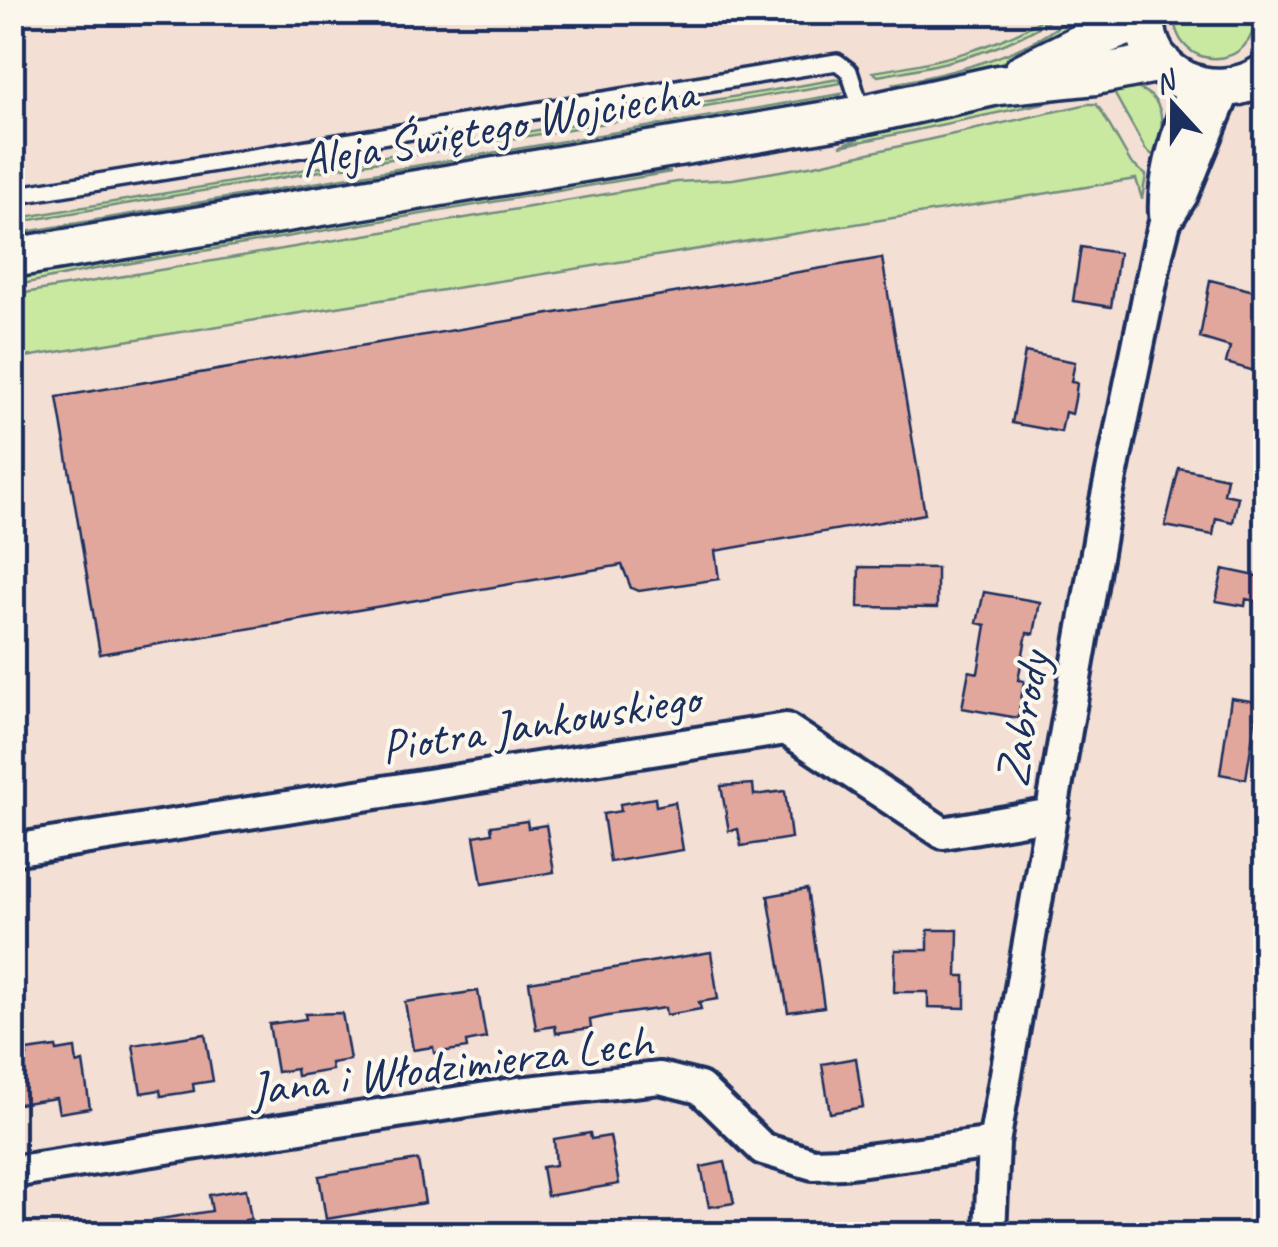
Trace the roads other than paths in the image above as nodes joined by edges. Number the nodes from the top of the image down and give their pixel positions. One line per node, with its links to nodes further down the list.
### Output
1 (1146, 16): 3 (street); 4 (street, Aleja Świętego Wojciecha)
2 (1266, 72): 3 (street, Aleja Świętego Wojciecha)
3 (1192, 78): 4 (street, Aleja Świętego Wojciecha); 8 (street, Zabrody)
4 (998, 85): 5 (street, Aleja Świętego Wojciecha)
5 (863, 115): 6 (lane); 7 (street, Aleja Świętego Wojciecha)
6 (12, 196)
7 (12, 258)
8 (1052, 814): 9 (street, Piotra Jankowskiego); 10 (street, Zabrody)
9 (12, 850)
10 (994, 1143): 11 (street, Jana i Włodzimierza Lech); 12 (street, Zabrody)
11 (12, 1172)
12 (990, 1234)

